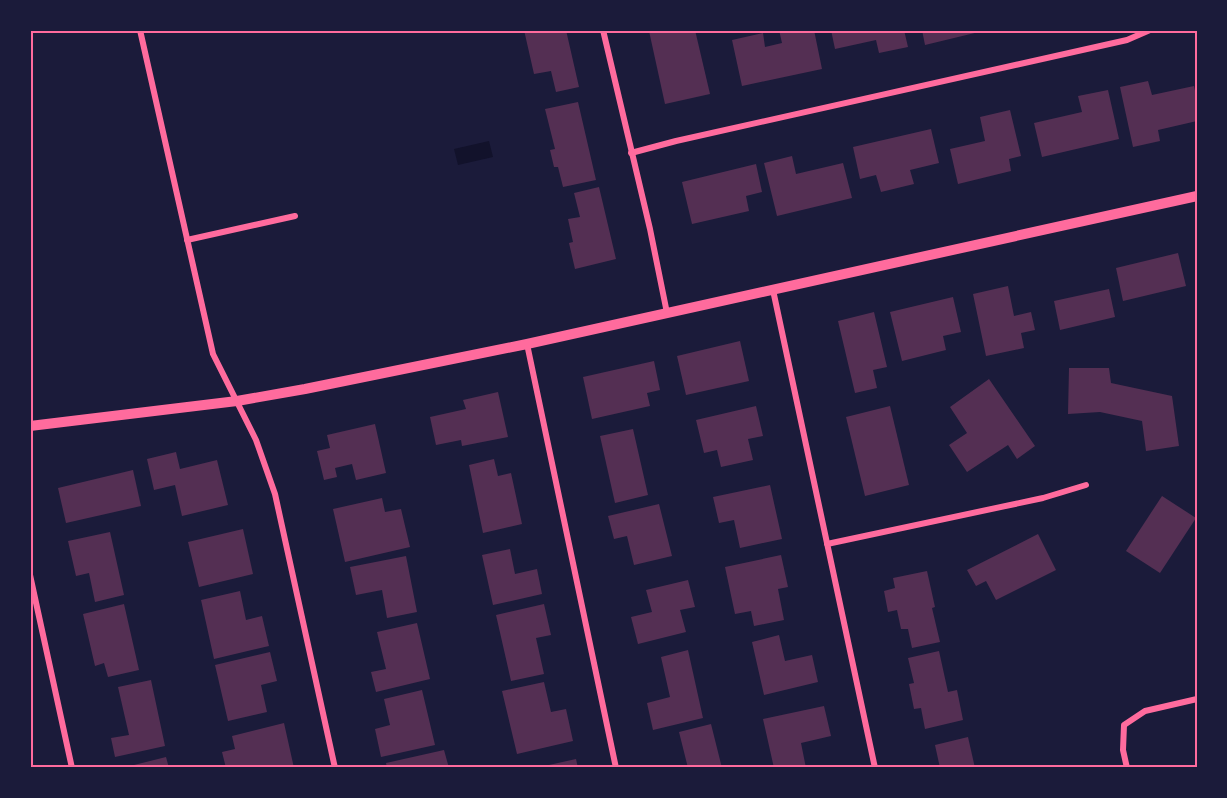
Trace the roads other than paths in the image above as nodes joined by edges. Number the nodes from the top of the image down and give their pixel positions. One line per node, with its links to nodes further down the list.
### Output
1 (140, 30): 7 (street)
2 (603, 30): 4 (street)
3 (1150, 30): 4 (street)
4 (631, 153): 9 (street)
5 (1197, 196): 8 (street)
6 (295, 216): 7 (street)
7 (187, 240): 11 (street)
8 (773, 290): 9 (street); 14 (street)
9 (667, 313): 10 (street)
10 (526, 344): 11 (street); 19 (street)
11 (237, 401): 12 (street); 18 (street)
12 (30, 426)
13 (1086, 485): 14 (street)
14 (827, 544): 20 (street)
15 (30, 575): 17 (street)
16 (1197, 699): 21 (street)
17 (72, 768)
18 (335, 768)
19 (616, 768)
20 (875, 768)
21 (1127, 768)

